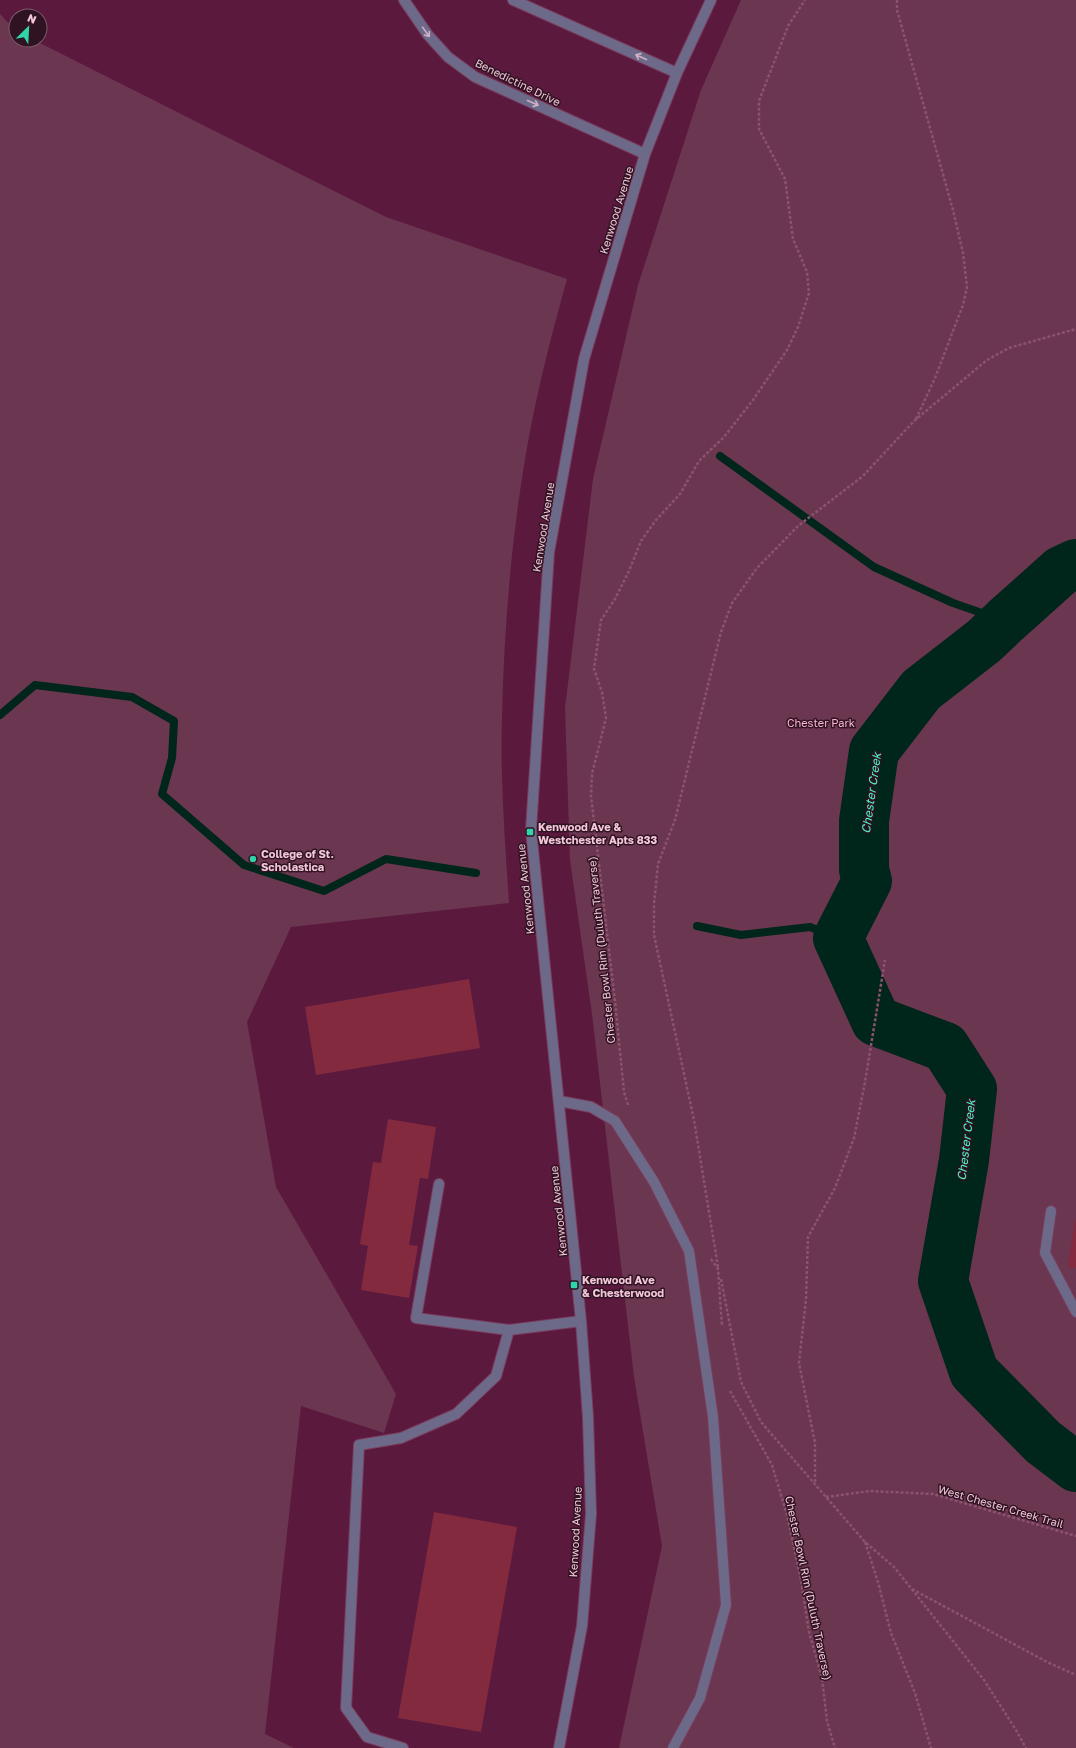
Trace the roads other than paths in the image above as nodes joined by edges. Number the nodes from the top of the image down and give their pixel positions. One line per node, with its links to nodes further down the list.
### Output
1 (404, 0): 5 (street, Benedictine Drive, one-way to 5)
2 (513, 0): 4 (street, one-way to 2)
3 (710, 0): 4 (street, Kenwood Avenue)
4 (677, 73): 5 (street, Kenwood Avenue)
5 (645, 154): 6 (street, Kenwood Avenue)
6 (559, 1101): 10 (street, Kenwood Avenue); 14 (street)
7 (439, 1184): 11 (street)
8 (1051, 1211): 9 (street)
9 (1076, 1312)
10 (581, 1321): 11 (street); 13 (street, Kenwood Avenue)
11 (509, 1330): 12 (street)
12 (403, 1748)
13 (559, 1748)
14 (673, 1748)

